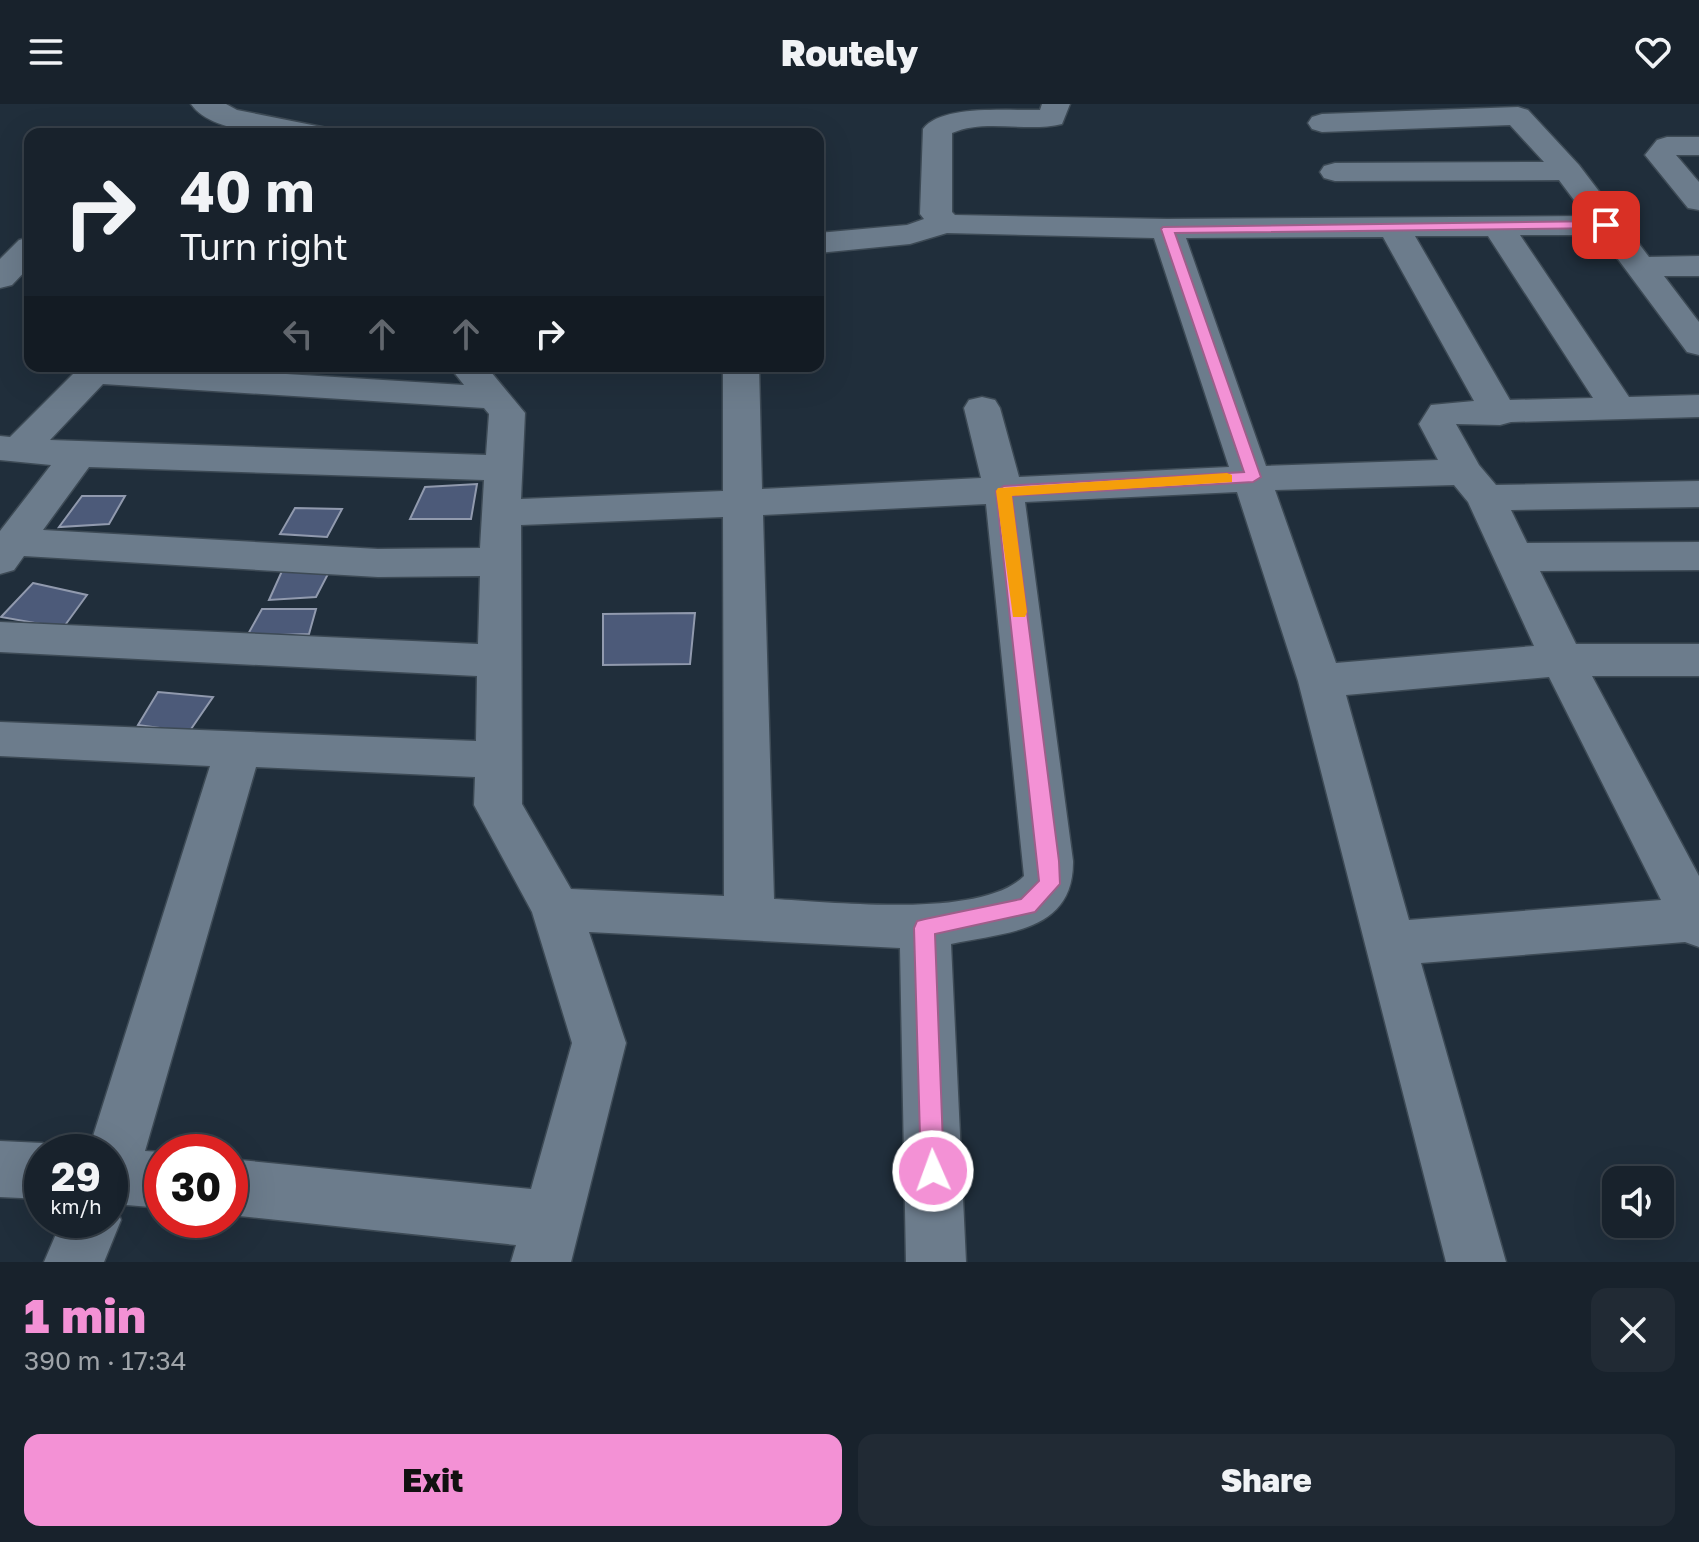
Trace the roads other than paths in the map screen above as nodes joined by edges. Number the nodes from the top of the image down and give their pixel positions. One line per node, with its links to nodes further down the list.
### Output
1 (205, 104): 5 (street)
2 (1056, 104): 10 (street)
3 (1513, 110): 4 (street); 7 (street)
4 (1322, 123)
5 (286, 128)
6 (1699, 146): 9 (street)
7 (1568, 171): 8 (street); 11 (street)
8 (1335, 172)
9 (1699, 201)
10 (945, 223): 14 (street); 15 (street)
11 (1606, 225): 12 (street); 18 (street)
12 (1498, 226): 13 (street); 27 (street)
13 (1394, 227): 14 (street); 28 (street)
14 (1167, 229): 31 (street)
15 (824, 242)
16 (24, 253): 19 (street)
17 (1699, 266): 18 (street)
18 (1638, 267): 20 (street)
19 (0, 278)
20 (1699, 345)
21 (96, 372): 29 (street)
22 (162, 372): 24 (street)
23 (741, 372): 36 (street)
24 (481, 382): 33 (street)
25 (1699, 406): 27 (street)
26 (982, 408): 34 (street)
27 (1619, 409): 28 (street)
28 (1500, 414): 32 (street)
29 (9, 449): 30 (street)
30 (78, 455): 33 (street); 37 (street)
31 (1253, 477): 32 (street); 34 (street); 45 (street)
32 (1475, 485): 35 (street); 39 (street)
33 (502, 490): 36 (street); 40 (street)
34 (1004, 491): 36 (street); 52 (street)
35 (1699, 494)
36 (745, 505): 50 (street)
37 (6, 551): 40 (street)
38 (1699, 556): 39 (street)
39 (1513, 557): 42 (street)
40 (500, 562): 44 (street)
41 (0, 637): 44 (street)
42 (1562, 660): 43 (street); 45 (street); 51 (street)
43 (1699, 660)
44 (499, 661): 48 (street)
45 (1320, 681): 53 (street)
46 (0, 739): 47 (street)
47 (238, 749): 48 (street); 54 (street)
48 (498, 760): 49 (street)
49 (556, 909): 50 (street); 59 (street)
50 (749, 919): 52 (street)
51 (1698, 921): 53 (street)
52 (925, 928): 61 (street)
53 (1390, 943): 62 (street)
54 (122, 1134)
55 (0, 1169): 56 (street)
56 (24, 1170)
57 (248, 1190): 59 (street)
58 (84, 1238): 60 (street)
59 (547, 1241)
60 (74, 1262)
61 (936, 1262)
62 (1476, 1262)

